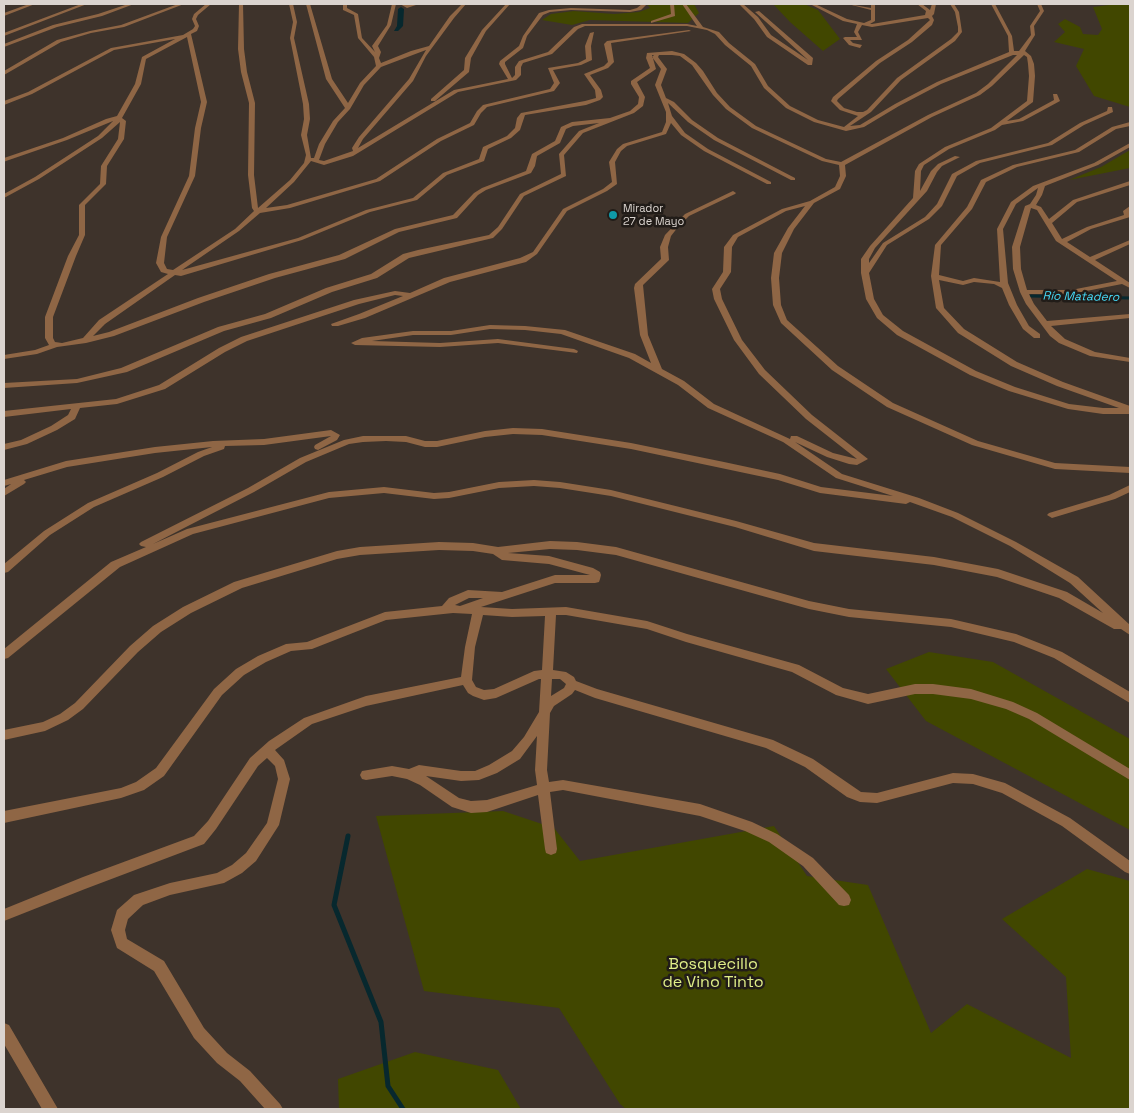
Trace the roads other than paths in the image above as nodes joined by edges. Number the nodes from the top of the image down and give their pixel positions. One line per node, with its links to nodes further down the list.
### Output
1 (33, 4): 28 (street)
2 (85, 4): 37 (street)
3 (132, 4): 38 (street)
4 (182, 4): 46 (street)
5 (209, 4): 36 (street)
6 (241, 4): 78 (street)
7 (291, 4): 64 (street)
8 (308, 4): 51 (street)
9 (345, 4): 44 (street)
10 (394, 4): 44 (street)
11 (402, 4): 12 (street)
12 (417, 4)
13 (464, 4): 40 (street)
14 (508, 4): 52 (street)
15 (645, 4): 47 (street)
16 (672, 4): 32 (street)
17 (684, 4): 33 (street)
18 (741, 4): 27 (street)
19 (812, 4): 30 (street)
20 (850, 4): 26 (street)
21 (919, 4): 29 (street)
22 (934, 4): 29 (street)
23 (952, 4): 54 (street)
24 (993, 4): 42 (street)
25 (1039, 4): 43 (street)
26 (874, 6): 31 (street)
27 (757, 12)
28 (4, 15)
29 (928, 16): 31 (street); 54 (street)
30 (860, 24): 31 (street); 39 (street)
31 (866, 24)
32 (638, 26): 33 (street); 47 (street)
33 (701, 27): 35 (street)
34 (592, 33): 78 (street)
35 (717, 33): 60 (street); 85 (street)
36 (188, 34): 50 (street); 56 (street); 85 (street)
37 (4, 35)
38 (4, 46)
39 (860, 46)
40 (432, 47): 45 (street); 62 (street)
41 (662, 53): 49 (street); 57 (street); 67 (street)
42 (1012, 53): 43 (street); 60 (street)
43 (1022, 53): 59 (street); 67 (street)
44 (376, 56): 45 (street)
45 (379, 66): 51 (street)
46 (4, 73)
47 (511, 80): 52 (street)
48 (1055, 95): 59 (street)
49 (665, 99): 55 (street); 68 (street)
50 (4, 103)
51 (348, 108): 66 (street)
52 (428, 108): 62 (street)
53 (1110, 108): 84 (street)
54 (866, 114): 60 (street)
55 (669, 116): 69 (street); 90 (street)
56 (119, 118): 65 (street); 73 (street); 96 (street)
57 (612, 120): 95 (street); 101 (street)
58 (1130, 124): 86 (street)
59 (999, 125): 74 (street)
60 (846, 129)
61 (1130, 145): 71 (street)
62 (357, 152): 66 (street)
63 (957, 157): 74 (street)
64 (309, 159): 66 (street); 78 (street)
65 (4, 160)
66 (316, 161)
67 (842, 164): 75 (street)
68 (793, 179)
69 (769, 183)
70 (1130, 183): 80 (street)
71 (1042, 184): 76 (street); 88 (street)
72 (733, 193): 100 (street)
73 (4, 196)
74 (916, 198): 84 (street)
75 (812, 202): 102 (street); 109 (street)
76 (1032, 206): 80 (street); 89 (street)
77 (1130, 208): 79 (street)
78 (258, 211): 85 (street)
79 (1129, 217): 81 (street)
80 (1048, 223): 81 (street)
81 (1062, 242): 83 (street)
82 (1130, 242): 83 (street)
83 (1090, 260): 87 (street)
84 (865, 273): 104 (street)
85 (175, 274): 95 (street)
86 (935, 276): 88 (street); 104 (street)
87 (1127, 284): 89 (street)
88 (1006, 287): 94 (street)
89 (1024, 292): 93 (street)
90 (410, 294): 92 (street); 103 (street)
91 (1130, 316): 93 (street)
92 (335, 324)
93 (1045, 324): 99 (street)
94 (1037, 336)
95 (86, 341): 96 (street)
96 (55, 345): 98 (street)
97 (574, 350): 100 (street)
98 (4, 357)
99 (1130, 360)
100 (660, 372): 102 (street)
101 (4, 386)
102 (701, 398): 114 (street)
103 (76, 407): 105 (street); 107 (street)
104 (1130, 410)
105 (4, 414)
106 (229, 443): 108 (street); 110 (street); 118 (street)
107 (4, 447)
108 (297, 463): 114 (street); 117 (street)
109 (1130, 470)
110 (30, 475): 111 (street); 113 (street)
111 (4, 483)
112 (1130, 488): 115 (street)
113 (4, 493)
114 (916, 500): 124 (street)
115 (1052, 515)
116 (498, 551): 119 (street); 129 (street); 131 (street)
117 (115, 565): 124 (street); 125 (street)
118 (4, 569)
119 (501, 596): 120 (street); 121 (street)
120 (445, 610): 121 (street); 137 (street)
121 (461, 610): 123 (street)
122 (551, 611): 123 (street); 126 (street); 135 (street)
123 (478, 612): 127 (street)
124 (1130, 632)
125 (4, 655)
126 (547, 674): 127 (street); 128 (street); 130 (street)
127 (466, 680): 132 (street)
128 (572, 684): 130 (street); 139 (street)
129 (1130, 698)
130 (544, 713): 133 (street); 136 (street)
131 (4, 735)
132 (267, 750): 141 (street); 144 (street)
133 (409, 774): 134 (street); 136 (street)
134 (366, 775)
135 (1130, 775)
136 (543, 789): 138 (street); 140 (street)
137 (4, 817)
138 (551, 848)
139 (1130, 868)
140 (844, 900)
141 (4, 915)
142 (4, 1030): 143 (street)
143 (50, 1109)
144 (274, 1109)

